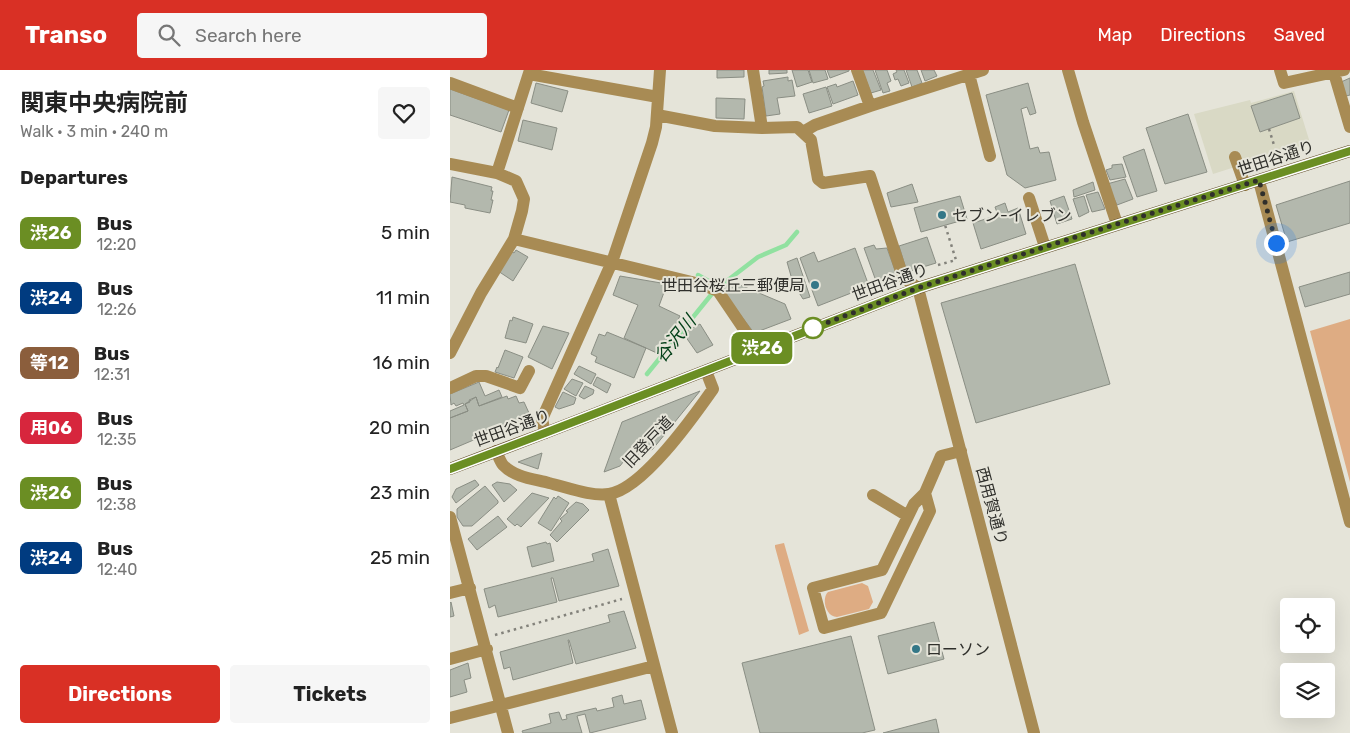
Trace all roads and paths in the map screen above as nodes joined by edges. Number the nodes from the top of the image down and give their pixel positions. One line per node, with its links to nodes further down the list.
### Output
1 (660, 70): 11 (street)
2 (753, 70): 16 (street)
3 (857, 70): 12 (street)
4 (983, 70): 9 (street)
5 (1068, 70): 28 (street)
6 (1280, 70): 8 (street)
7 (529, 72): 11 (street); 13 (street)
8 (1339, 72): 15 (street)
9 (969, 74): 12 (street); 21 (street)
10 (450, 83): 13 (street)
11 (658, 97): 14 (street)
12 (870, 106): 18 (street)
13 (518, 108): 24 (street)
14 (657, 115): 16 (street); 32 (street)
15 (1350, 127)
16 (762, 128): 18 (street)
17 (1269, 129): 19 (path)
18 (804, 132): 34 (street)
19 (1274, 145)
20 (1350, 151): 25 (main road, 世田谷通り)
21 (990, 156)
22 (1235, 157): 26 (street)
23 (450, 164): 24 (street)
24 (497, 174): 30 (street)
25 (1259, 180): 26 (main road, 世田谷通り); 49 (street)
26 (1246, 185): 28 (main road, 世田谷通り)
27 (1029, 198): 31 (street)
28 (1117, 224): 31 (main road, 世田谷通り)
29 (945, 225): 33 (path)
30 (514, 238): 32 (street); 36 (street)
31 (1045, 247): 34 (main road, 世田谷通り)
32 (612, 262): 35 (street); 40 (street)
33 (938, 265)
34 (918, 288): 35 (main road, 世田谷通り); 42 (street, 西用賀通り)
35 (758, 350): 38 (main road, 世田谷通り)
36 (450, 353)
37 (529, 371): 39 (street)
38 (706, 371): 40 (main road, 世田谷通り); 45 (street, 旧登戸道)
39 (450, 388)
40 (545, 433): 41 (main road, 世田谷通り)
41 (496, 451): 43 (main road, 世田谷通り); 45 (street)
42 (961, 451): 44 (street); 60 (street, 西用賀通り)
43 (450, 469)
44 (925, 493): 47 (street); 47 (street)
45 (609, 494): 52 (street)
46 (872, 495): 47 (street)
47 (908, 516)
48 (450, 517): 50 (street)
49 (1350, 522)
50 (470, 588): 51 (street); 53 (street)
51 (450, 593)
52 (636, 596): 53 (path); 55 (street)
53 (485, 644): 54 (street); 56 (street)
54 (450, 658)
55 (654, 666): 56 (street); 59 (street)
56 (501, 705): 57 (street); 58 (street)
57 (450, 718)
58 (508, 733)
59 (672, 733)
60 (1034, 733)

